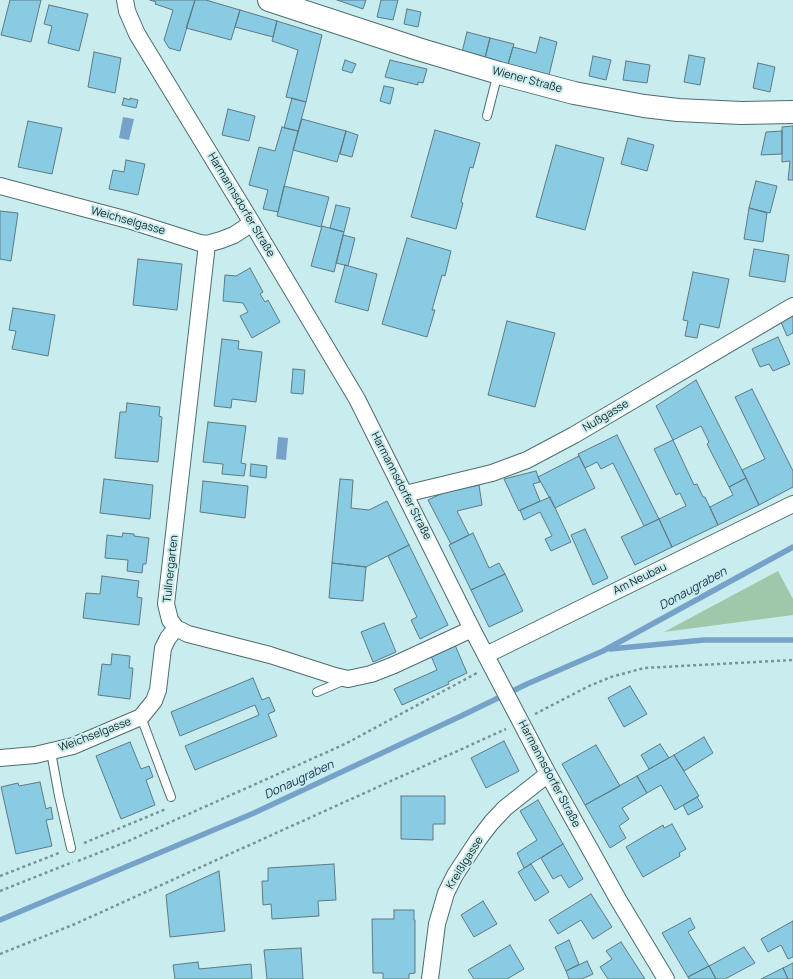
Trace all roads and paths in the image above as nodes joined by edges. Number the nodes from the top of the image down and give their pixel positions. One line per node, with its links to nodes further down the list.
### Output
1 (125, 0): 7 (street, Harmannsdorfer Straße)
2 (269, 0): 3 (street, Wiener Straße)
3 (499, 73): 4 (street, Wiener Straße); 5 (lane)
4 (793, 112)
5 (487, 116)
6 (0, 186): 8 (street, Weichselgasse)
7 (252, 223): 8 (street, Weichselgasse); 10 (street, Harmannsdorfer Straße)
8 (207, 244): 12 (street, Tullnergarten)
9 (793, 306): 10 (street, Nußgasse)
10 (405, 494): 13 (street, Harmannsdorfer Straße)
11 (793, 504): 15 (street, Am Neubau)
12 (176, 628): 16 (street); 18 (street, Weichselgasse)
13 (472, 628): 15 (street, Harmannsdorfer Straße); 16 (street)
14 (793, 660): 19 (path)
15 (490, 663): 19 (street, Harmannsdorfer Straße); 26 (path)
16 (348, 679): 17 (lane)
17 (318, 692)
18 (140, 717): 20 (street, Weichselgasse); 23 (lane)
19 (521, 722): 22 (street, Harmannsdorfer Straße); 27 (path)
20 (51, 752): 21 (street, Weichselgasse); 24 (lane)
21 (0, 758)
22 (548, 774): 28 (street, Kreißlgasse); 29 (street, Harmannsdorfer Straße)
23 (171, 797): 24 (path)
24 (71, 848): 25 (path)
25 (0, 876)
26 (0, 891)
27 (0, 954)
28 (430, 979)
29 (666, 979)

